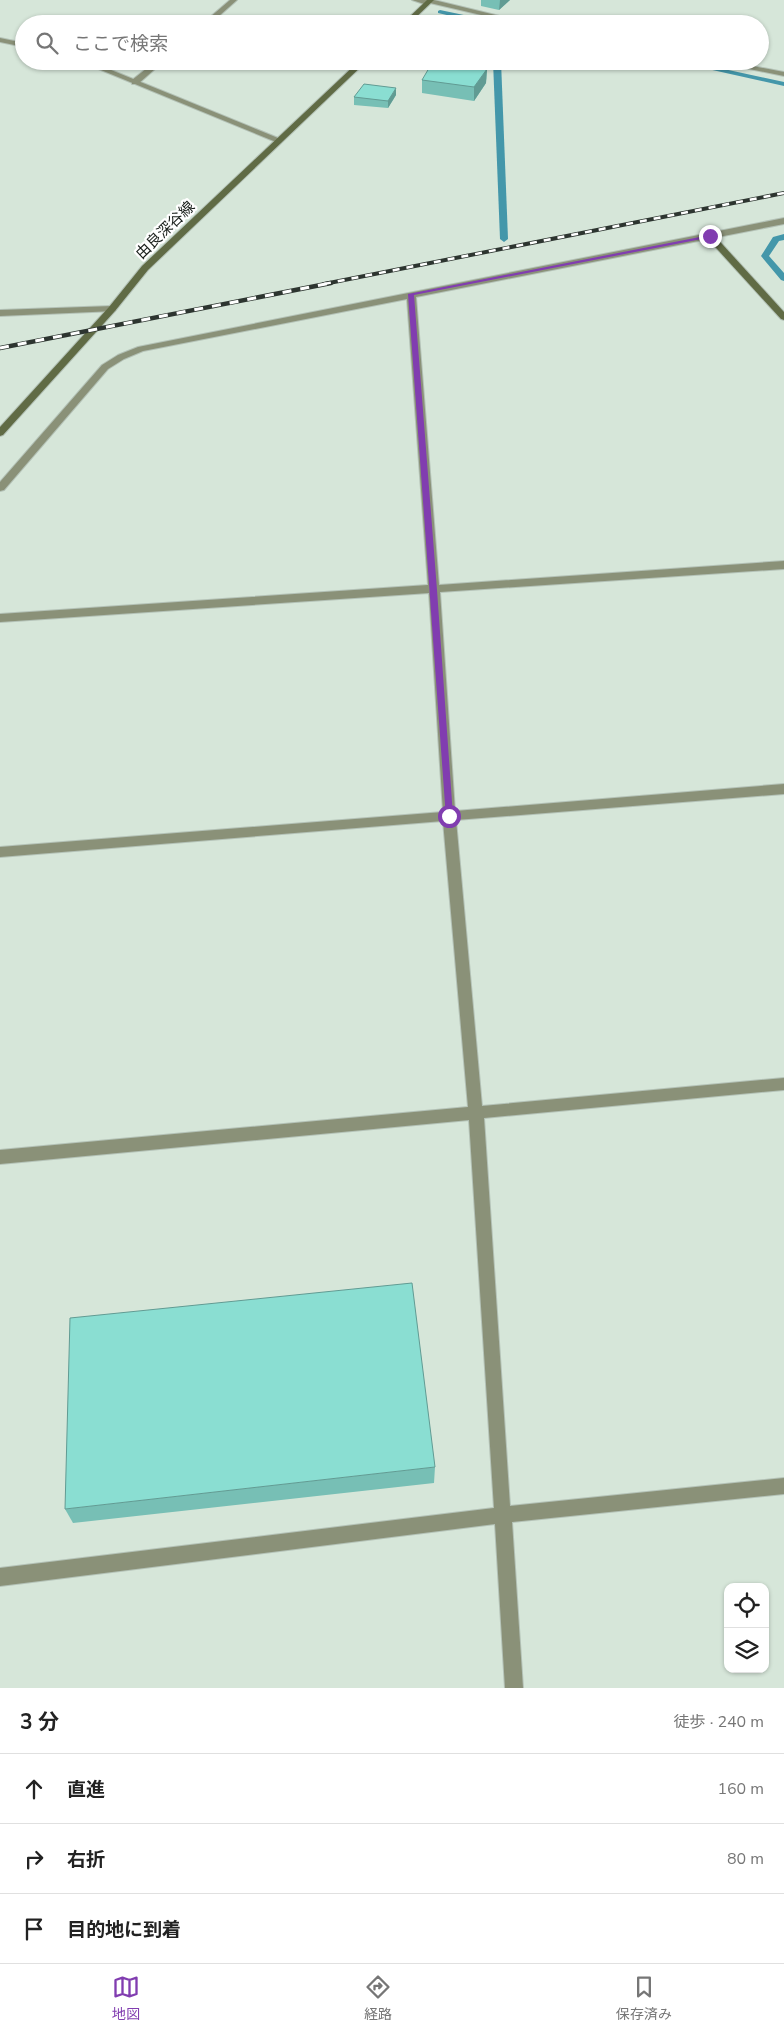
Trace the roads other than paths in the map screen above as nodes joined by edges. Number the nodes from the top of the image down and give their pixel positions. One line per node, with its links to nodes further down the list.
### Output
1 (234, 0): 4 (street)
2 (415, 0): 3 (street)
3 (429, 2): 5 (main road); 6 (street)
4 (216, 15)
5 (414, 15)
6 (489, 15)
7 (0, 40): 8 (street)
8 (15, 43)
9 (105, 70): 14 (street)
10 (149, 70): 14 (street)
11 (354, 70): 15 (main road, 由良深谷線)
12 (762, 70): 13 (street)
13 (784, 74)
14 (135, 82): 15 (street)
15 (279, 140): 19 (main road, 由良深谷線)
16 (784, 221): 17 (street)
17 (710, 236): 18 (street); 21 (main road)
18 (411, 294): 23 (street); 25 (street)
19 (112, 309): 20 (street); 22 (main road, 由良深谷線)
20 (0, 313)
21 (784, 317)
22 (0, 433)
23 (0, 488)
24 (784, 565): 25 (street)
25 (434, 590): 26 (street); 28 (street)
26 (0, 618)
27 (784, 789): 28 (street)
28 (449, 816): 29 (street); 31 (street)
29 (0, 852)
30 (784, 1084): 31 (street)
31 (476, 1113): 32 (street); 34 (street)
32 (0, 1157)
33 (784, 1486): 34 (street)
34 (502, 1515): 35 (street); 36 (street)
35 (0, 1576)
36 (514, 1688)

